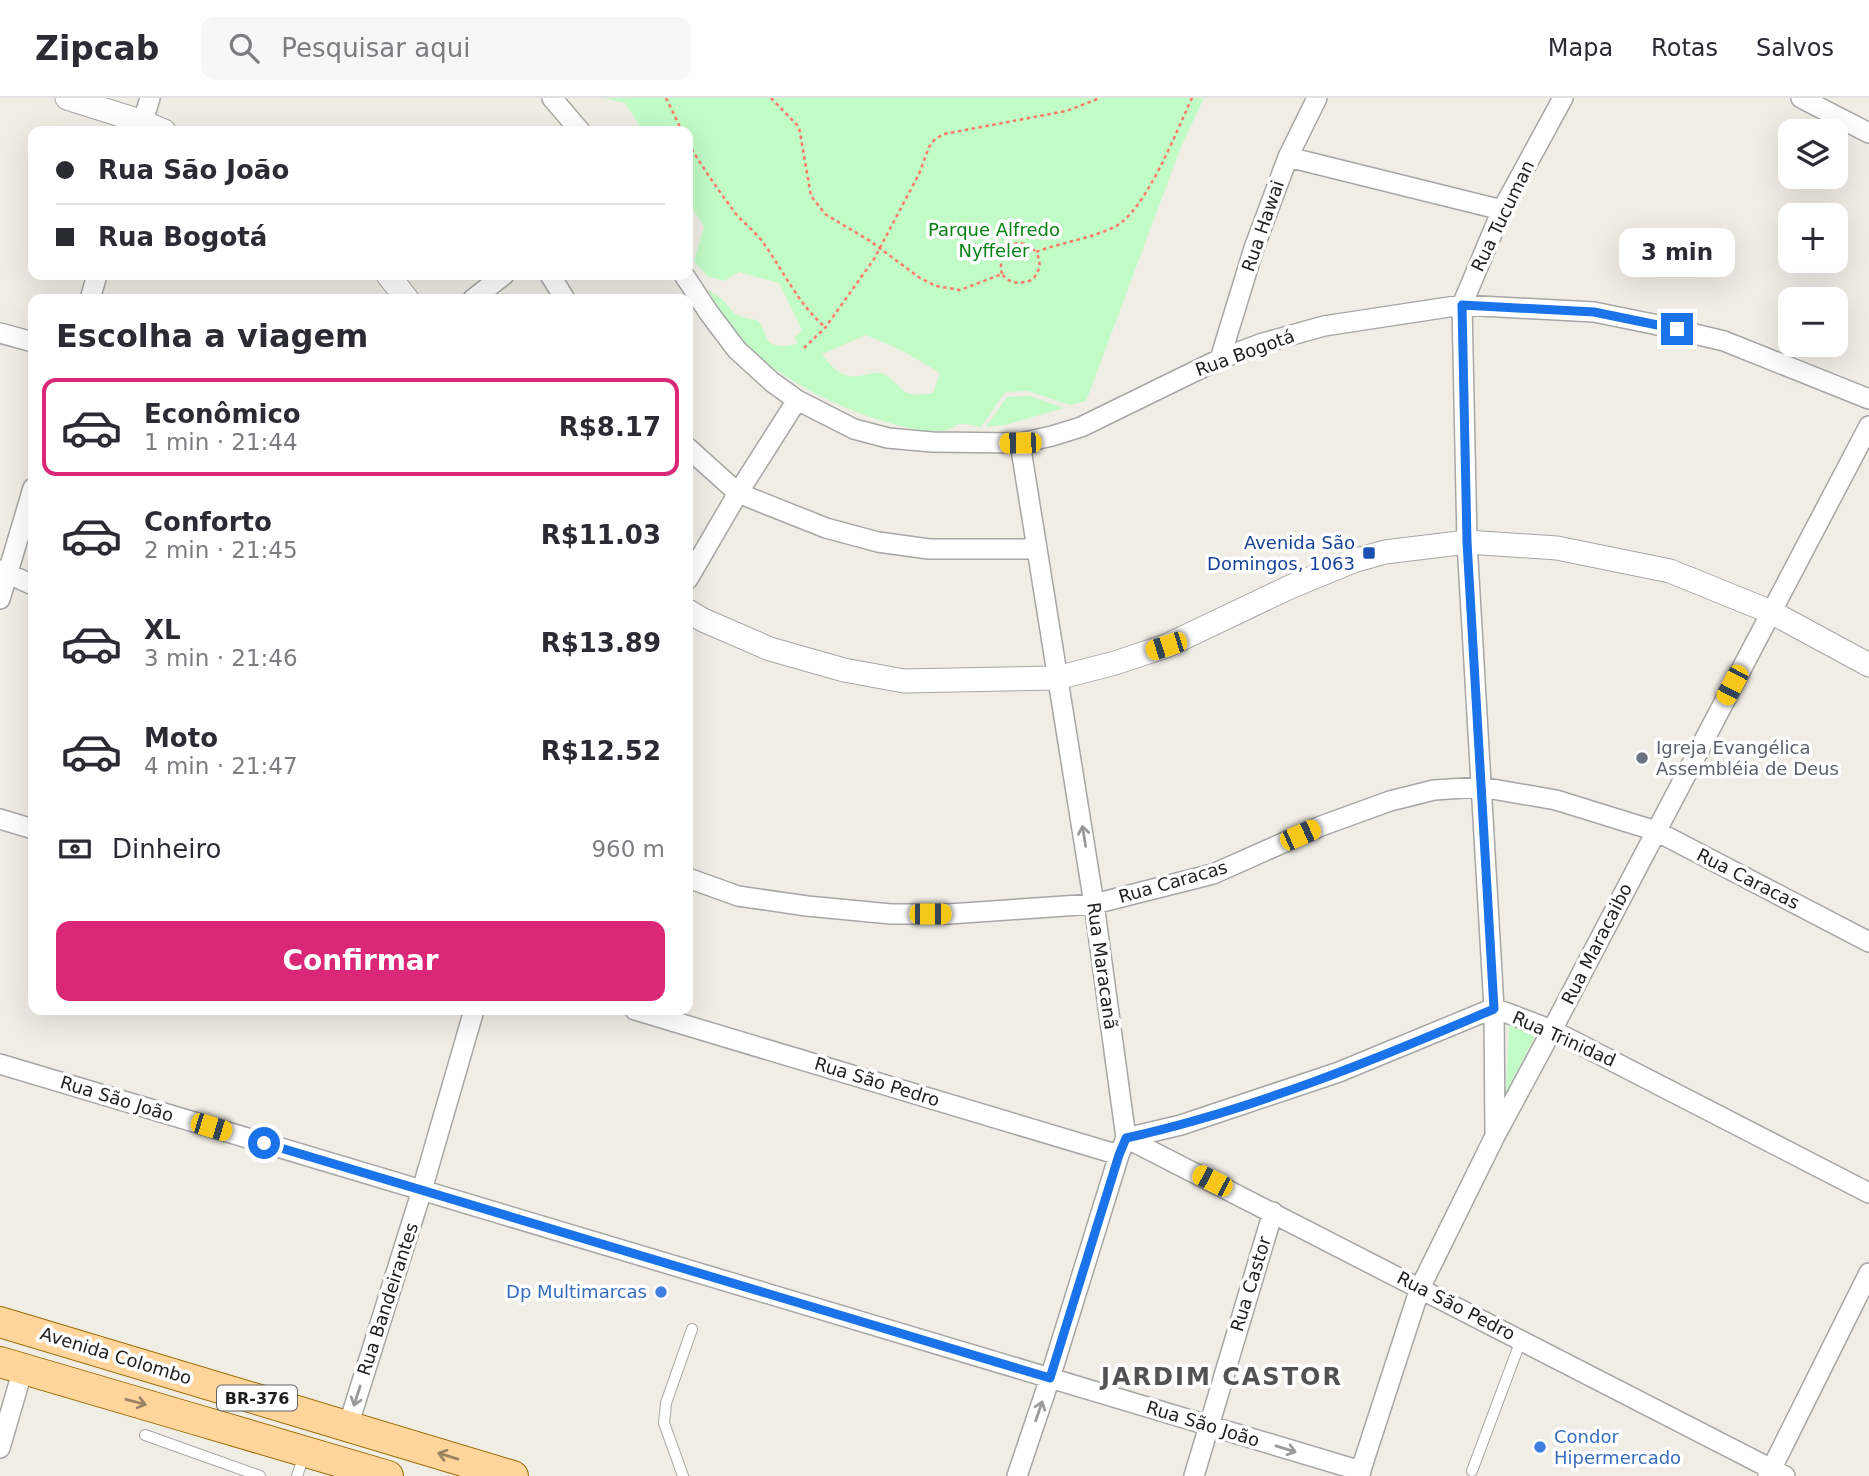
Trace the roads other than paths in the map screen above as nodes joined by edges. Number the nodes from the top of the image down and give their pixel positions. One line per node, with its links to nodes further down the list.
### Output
1 (67, 98): 7 (street)
2 (150, 98): 8 (street)
3 (1317, 98): 11 (street, Rua Hawai)
4 (1563, 98): 12 (street, Rua Tucuman)
5 (1801, 98): 10 (street)
6 (556, 100): 9 (street)
7 (138, 126)
8 (141, 126)
9 (576, 126)
10 (1869, 133)
11 (1288, 157): 12 (street); 21 (street, Rua Hawai)
12 (1502, 210): 18 (street, Rua Tucuman)
13 (392, 280): 16 (street)
14 (497, 280): 17 (street)
15 (688, 280): 22 (street, Rua Bogotá)
16 (403, 294)
17 (479, 294)
18 (1462, 305): 21 (street, Rua Bogotá); 23 (street, Rua Bogotá); 29 (street, Rua Tucuman)
19 (0, 333): 20 (street)
20 (28, 341)
21 (1220, 359): 25 (street, Rua Bogotá)
22 (797, 400): 25 (street, Rua Bogotá); 27 (street)
23 (1869, 400)
24 (1869, 426): 35 (street, Rua Maracaibo)
25 (1020, 443): 30 (street, Rua Maracanã)
26 (693, 452): 27 (street)
27 (738, 493): 30 (street); 31 (street)
28 (28, 502): 32 (street)
29 (1467, 542): 35 (street); 38 (street); 39 (street, Rua Tucuman)
30 (1037, 549): 38 (street, Rua Maracanã)
31 (693, 570)
32 (4, 572): 33 (street); 34 (street)
33 (28, 583)
34 (0, 599)
35 (1771, 612): 37 (street); 42 (street, Rua Maracaibo)
36 (693, 614): 38 (street)
37 (1869, 665)
38 (1057, 678): 44 (street, Rua Maracanã, one-way to 38)
39 (1481, 788): 42 (street, Rua Caracas); 44 (street, Rua Caracas); 46 (street, Rua Tucuman)
40 (0, 820): 41 (street)
41 (28, 828)
42 (1656, 831): 45 (street, Rua Caracas); 49 (street, Rua Maracaibo)
43 (693, 880): 44 (street, Rua Caracas)
44 (1094, 904): 53 (street, Rua Maracanã)
45 (1869, 942)
46 (1494, 1009): 49 (street, Rua Trinidad); 51 (street, Rua Trinidad); 52 (street, Rua Tucuman)
47 (473, 1015): 55 (street, Rua Bandeirantes)
48 (653, 1015): 53 (street, Rua São Pedro)
49 (1552, 1030): 52 (street, Rua Maracaibo); 56 (street, Rua Trinidad)
50 (0, 1064): 55 (street, Rua São João)
51 (1181, 1125): 53 (street, Rua Trinidad); 54 (street)
52 (1495, 1136): 59 (street, Rua Maracaibo)
53 (1122, 1146): 54 (street, Rua São Pedro); 65 (street, Rua Maracanã)
54 (1171, 1160): 57 (street, Rua São Pedro)
55 (422, 1190): 65 (street, Rua São João); 67 (street, Rua Bandeirantes, one-way to 67)
56 (1869, 1193)
57 (1273, 1212): 59 (street, Rua São Pedro); 68 (street, Rua Castor)
58 (1869, 1273): 73 (street)
59 (1420, 1288): 62 (street, Rua São Pedro); 74 (street, Rua Maracaibo)
60 (0, 1322): 63 (main road, Avenida Colombo / BR-376)
61 (692, 1329): 78 (lane)
62 (1521, 1340): 72 (lane); 73 (street, Rua São Pedro)
63 (117, 1356): 66 (main road); 67 (main road, Avenida Colombo / BR-376)
64 (12, 1366): 66 (main road, Avenida Colombo / BR-376); 70 (street)
65 (1050, 1378): 68 (street, Rua São João); 79 (street, Rua Maracanã, one-way to 65)
66 (76, 1385): 71 (main road, Avenida Colombo / BR-376, one-way to 71)
67 (348, 1426): 77 (main road, Avenida Colombo / BR-376, one-way to 67)
68 (1208, 1426): 74 (street, Rua São João, one-way to 74); 80 (street, Rua Castor)
69 (145, 1435): 75 (lane)
70 (0, 1448)
71 (301, 1463): 76 (main road, Avenida Colombo / BR-376)
72 (1472, 1471)
73 (1774, 1473)
74 (1360, 1474)
75 (260, 1476)
76 (388, 1476)
77 (513, 1476)
78 (682, 1476)
79 (1017, 1476)
80 (1194, 1476)

